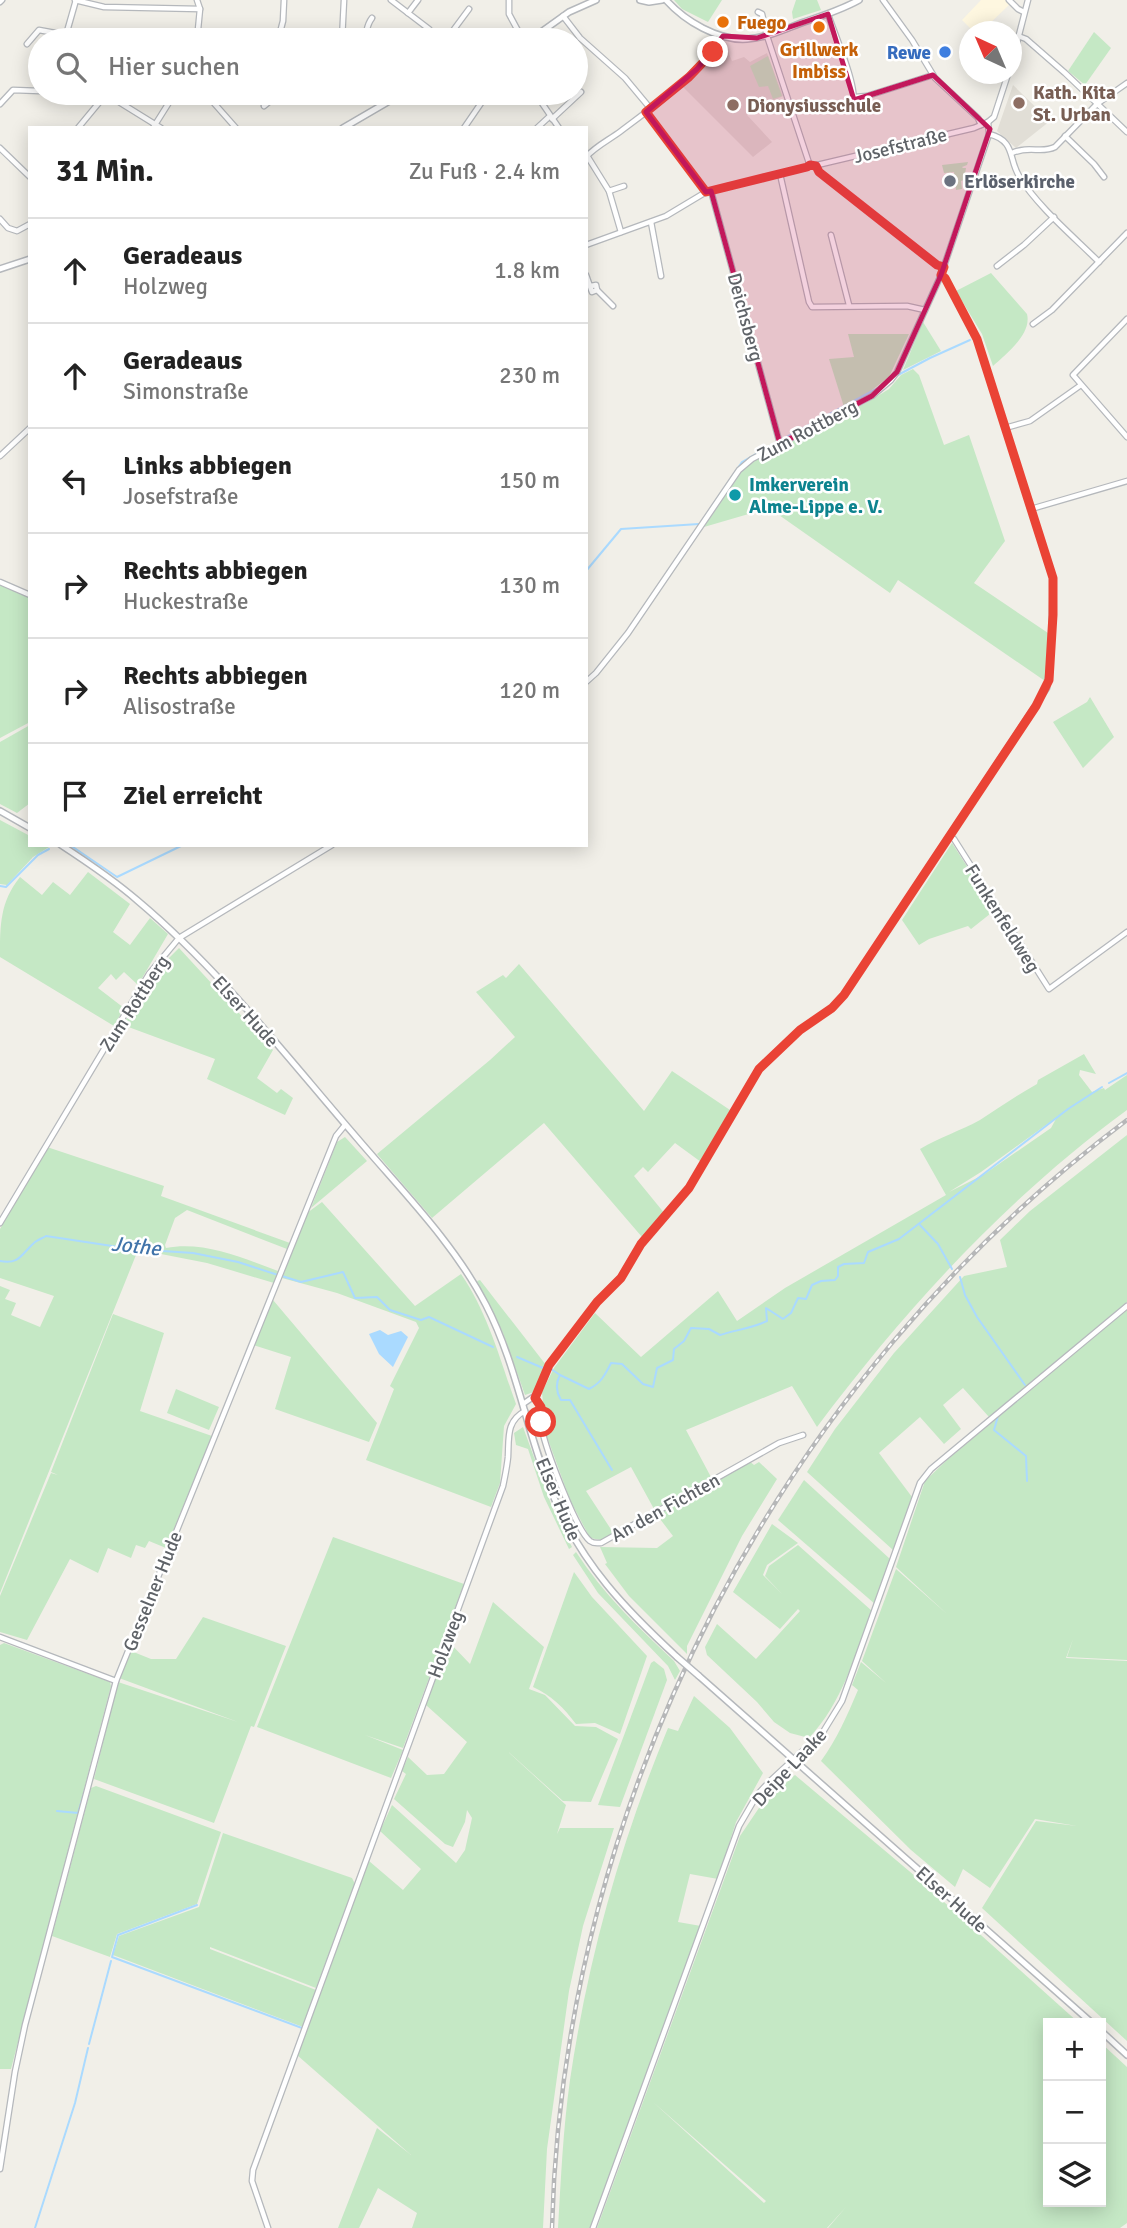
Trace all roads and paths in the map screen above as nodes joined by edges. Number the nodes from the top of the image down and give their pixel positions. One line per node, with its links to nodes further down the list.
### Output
1 (75, 0): 16 (street); 26 (street)
2 (104, 0): 16 (street)
3 (197, 0): 17 (street)
4 (284, 0): 28 (street)
5 (344, 0): 29 (street)
6 (391, 0): 21 (street)
7 (418, 0): 21 (street)
8 (509, 0): 33 (street)
9 (596, 0): 23 (street)
10 (640, 0): 11 (street)
11 (664, 0): 36 (street)
12 (859, 0): 22 (street)
13 (883, 0): 40 (street)
14 (1009, 0): 20 (street)
15 (1028, 0): 20 (street)
16 (104, 7): 17 (street)
17 (200, 9): 27 (street)
18 (469, 9): 32 (street)
19 (758, 12): 37 (street)
20 (1024, 12): 25 (street)
21 (408, 13): 31 (street)
22 (828, 14): 37 (street); 44 (street)
23 (563, 16): 34 (street); 35 (street)
24 (372, 18): 30 (street)
25 (1022, 21)
26 (68, 28)
27 (198, 28)
28 (281, 28)
29 (343, 28)
30 (366, 28)
31 (428, 28)
32 (455, 28)
33 (517, 28)
34 (546, 28)
35 (572, 28)
36 (723, 36): 37 (street); 56 (street)
37 (767, 36): 74 (street)
38 (1022, 38): 47 (street)
39 (588, 45): 56 (street)
40 (933, 75): 44 (street); 59 (street)
41 (1127, 83): 47 (street)
42 (1005, 84): 58 (street)
43 (28, 91): 45 (street)
44 (855, 97): 46 (street)
45 (0, 104)
46 (853, 104)
47 (1097, 104): 67 (street); 69 (street)
48 (97, 105): 60 (street)
49 (127, 105): 61 (street)
50 (168, 105): 61 (street)
51 (216, 105): 62 (street)
52 (382, 105): 63 (street)
53 (480, 105): 64 (street)
54 (543, 105): 57 (street)
55 (566, 105): 57 (street)
56 (648, 110): 72 (street); 80 (street)
57 (551, 118): 65 (street); 66 (street)
58 (988, 122): 59 (street, Josefstraße); 68 (street)
59 (981, 125): 74 (street, Josefstraße)
60 (80, 126)
61 (157, 126)
62 (234, 126)
63 (346, 126)
64 (465, 126)
65 (540, 126)
66 (557, 126)
67 (1127, 132)
68 (989, 134): 71 (street); 92 (street, Zum Rottberg)
69 (1065, 136): 71 (street); 77 (street)
70 (0, 148): 76 (street)
71 (1012, 153): 81 (street)
72 (588, 155)
73 (588, 158): 79 (street)
74 (812, 165): 75 (street, Josefstraße); 92 (street)
75 (780, 174): 80 (street, Josefstraße); 97 (street)
76 (28, 175)
77 (1104, 177)
78 (624, 186): 79 (street)
79 (609, 191): 85 (street)
80 (708, 192): 83 (street, Josefstraße); 106 (street, Deichsberg)
81 (1054, 217): 90 (street); 91 (street)
82 (0, 219): 84 (street)
83 (651, 222): 85 (street, Josefstraße); 95 (street)
84 (28, 225)
85 (621, 232): 88 (street, Josefstraße)
86 (1127, 233): 90 (street)
87 (831, 235): 97 (street)
88 (588, 244)
89 (28, 260): 93 (street)
90 (1099, 262): 101 (street)
91 (997, 266)
92 (944, 267): 94 (street, Zum Rottberg)
93 (0, 269)
94 (941, 275): 99 (street, Zum Rottberg); 103 (street)
95 (661, 276)
96 (592, 290): 98 (street)
97 (849, 305): 99 (street)
98 (613, 306)
99 (925, 310): 106 (street, Zum Rottberg)
100 (1127, 319): 102 (street)
101 (1033, 324)
102 (1081, 384): 103 (street); 105 (street)
103 (1005, 428): 109 (street)
104 (28, 430): 107 (street)
105 (1127, 437)
106 (780, 444): 112 (street, Zum Rottberg)
107 (0, 456)
108 (1127, 481): 109 (street)
109 (1031, 509): 115 (street)
110 (0, 582): 111 (street)
111 (28, 594)
112 (588, 680)
113 (0, 811): 114 (street)
114 (28, 827)
115 (950, 836): 118 (street, Funkenfeldweg); 123 (street)
116 (64, 847): 119 (street, Elser Hude)
117 (329, 847): 119 (street, Zum Rottberg)
118 (1127, 932)
119 (179, 938): 120 (street, Elser Hude); 121 (street, Zum Rottberg)
120 (345, 1125): 124 (street, Elser Hude); 127 (street, Gesselner Hude)
121 (0, 1223)
122 (1127, 1306): 128 (street, Deipe Laake)
123 (535, 1398): 124 (street); 125 (street, An den Fichten)
124 (524, 1407): 128 (street, Elser Hude, bridge); 133 (street, Holzweg)
125 (803, 1434)
126 (0, 1637): 127 (street)
127 (116, 1681): 132 (street, Gesselner Hude)
128 (794, 1759): 129 (street, Elser Hude); 134 (street, Deipe Laake)
129 (1085, 2018)
130 (1106, 2036): 131 (street)
131 (1127, 2055)
132 (0, 2169)
133 (268, 2228)
134 (593, 2228)

